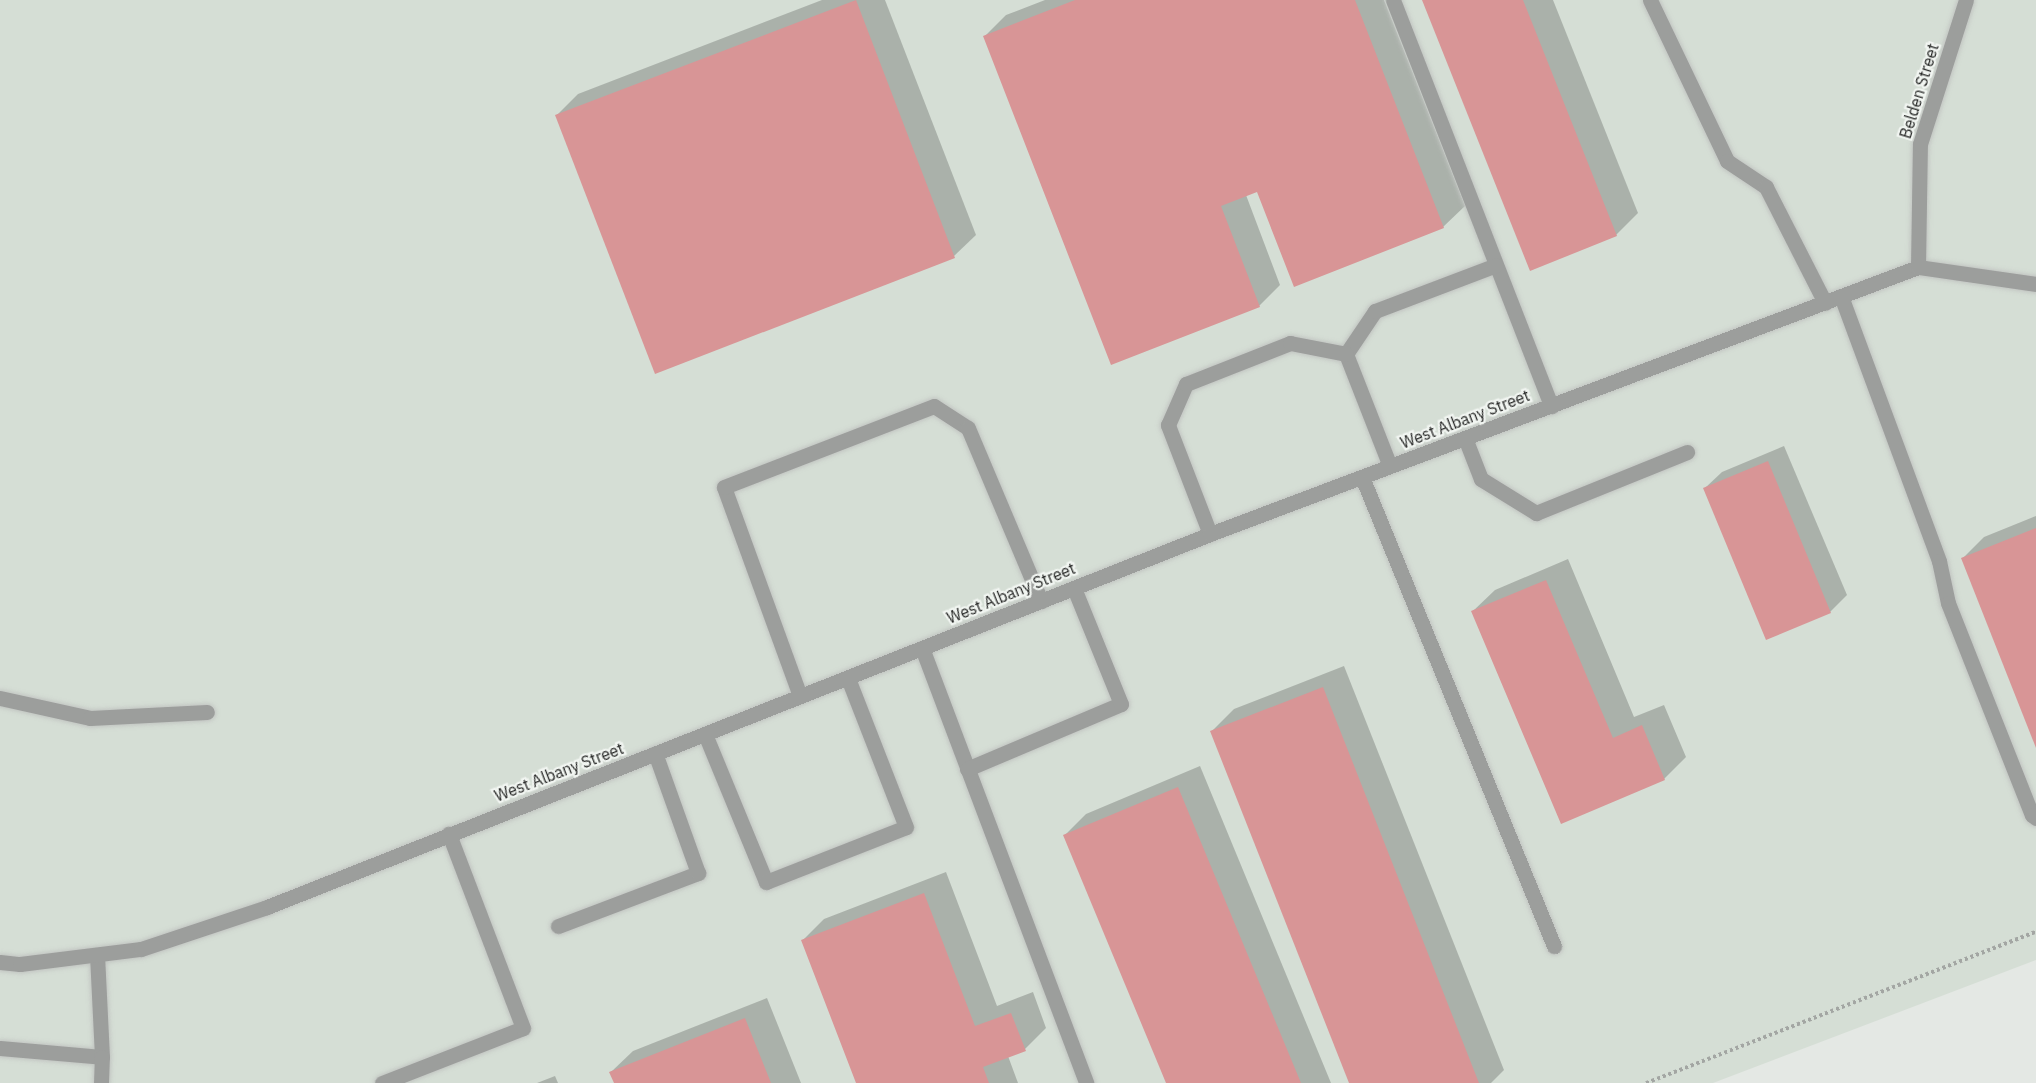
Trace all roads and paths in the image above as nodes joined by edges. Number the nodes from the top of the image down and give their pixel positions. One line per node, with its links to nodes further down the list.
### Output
1 (1393, 0): 4 (street)
2 (1650, 0): 8 (street)
3 (1966, 0): 5 (street, Belden Street)
4 (1496, 265): 9 (street); 10 (street)
5 (1918, 267): 6 (street, West Albany Street); 7 (street, West Albany Street)
6 (2036, 284)
7 (1841, 296): 8 (street, West Albany Street); 26 (street)
8 (1825, 303): 10 (street, West Albany Street)
9 (1346, 354): 13 (street); 15 (street)
10 (1551, 405): 11 (street, West Albany Street)
11 (1465, 438): 12 (street); 13 (street, West Albany Street)
12 (1687, 452)
13 (1390, 466): 14 (street, West Albany Street)
14 (1362, 477): 15 (street, West Albany Street); 30 (street)
15 (1210, 534): 16 (street, West Albany Street)
16 (1074, 588): 17 (street, West Albany Street); 25 (street)
17 (1041, 601): 18 (street, West Albany Street); 20 (street)
18 (921, 648): 19 (street, West Albany Street); 25 (street)
19 (848, 678): 20 (street, West Albany Street); 23 (street)
20 (800, 696): 23 (street, West Albany Street)
21 (0, 698): 22 (street)
22 (207, 712)
23 (705, 734): 24 (street, West Albany Street)
24 (655, 753): 27 (street, West Albany Street); 28 (street)
25 (968, 769): 37 (street)
26 (2036, 818)
27 (449, 834): 31 (street, West Albany Street); 36 (street)
28 (558, 926)
29 (2036, 932): 38 (path)
30 (1554, 946)
31 (97, 955): 32 (street, West Albany Street); 34 (street)
32 (0, 962)
33 (0, 1048): 34 (street)
34 (102, 1057): 35 (street)
35 (101, 1083)
36 (382, 1083)
37 (1086, 1083)
38 (1646, 1083)

